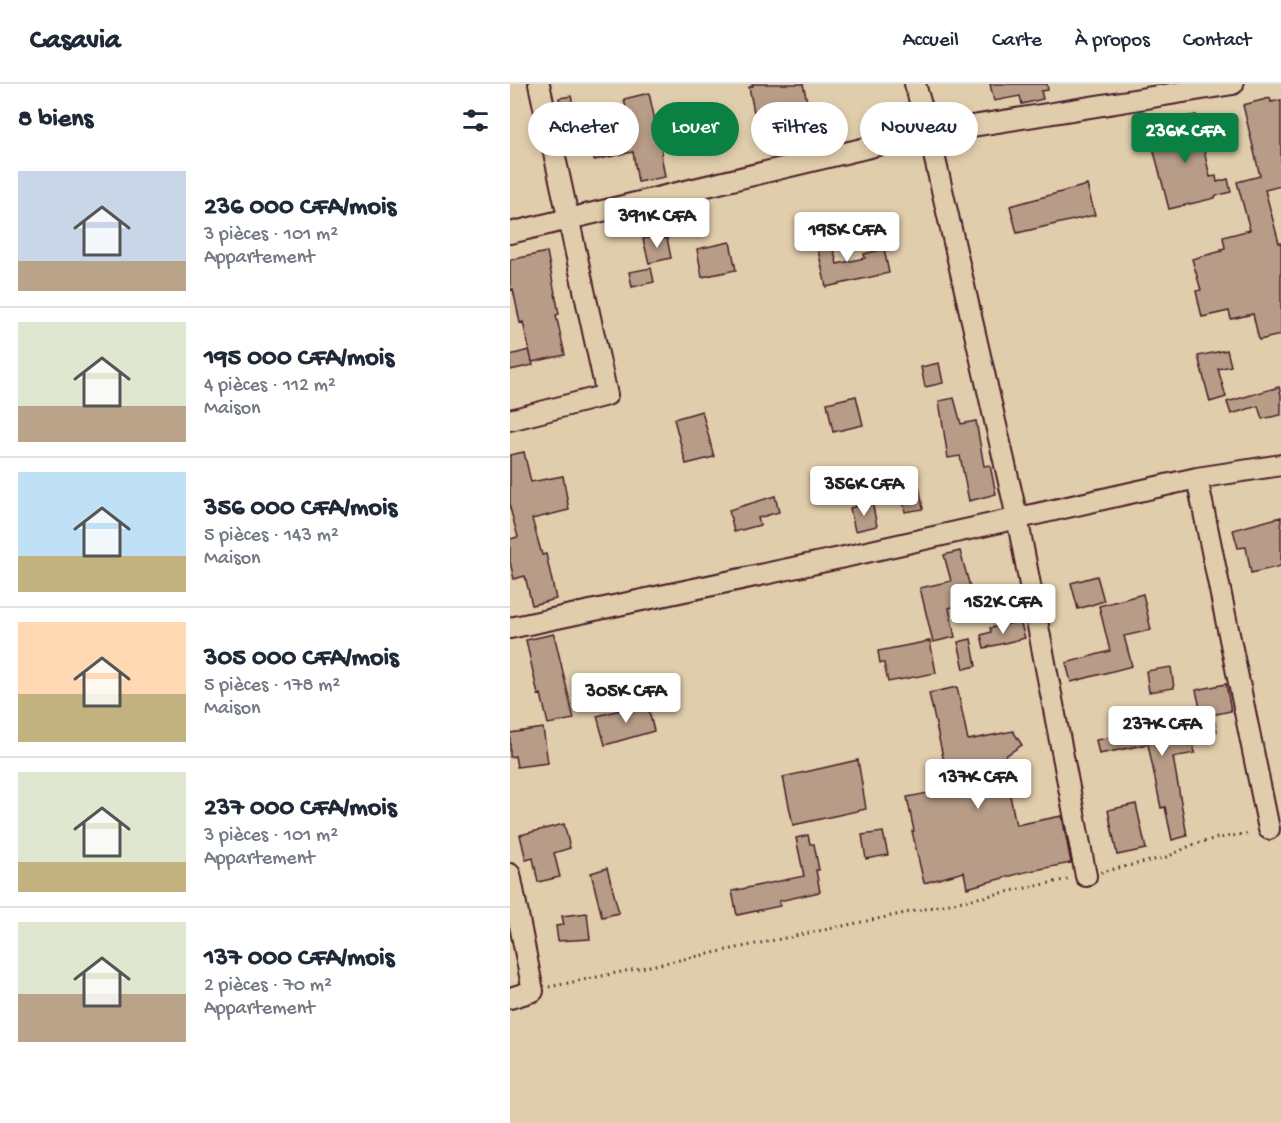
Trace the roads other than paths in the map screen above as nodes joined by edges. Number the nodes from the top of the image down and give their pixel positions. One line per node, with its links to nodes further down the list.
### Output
1 (539, 84): 8 (street)
2 (915, 84): 4 (street)
3 (1233, 84): 5 (street)
4 (920, 102)
5 (978, 124)
6 (860, 149): 8 (street)
7 (934, 156): 13 (street)
8 (568, 219): 9 (street); 10 (street)
9 (510, 233)
10 (510, 420)
11 (1281, 465): 12 (street)
12 (1197, 478): 13 (street); 15 (street)
13 (1017, 517): 14 (street); 17 (street)
14 (510, 628)
15 (1269, 829)
16 (510, 874): 18 (street)
17 (1086, 876)
18 (510, 998)

